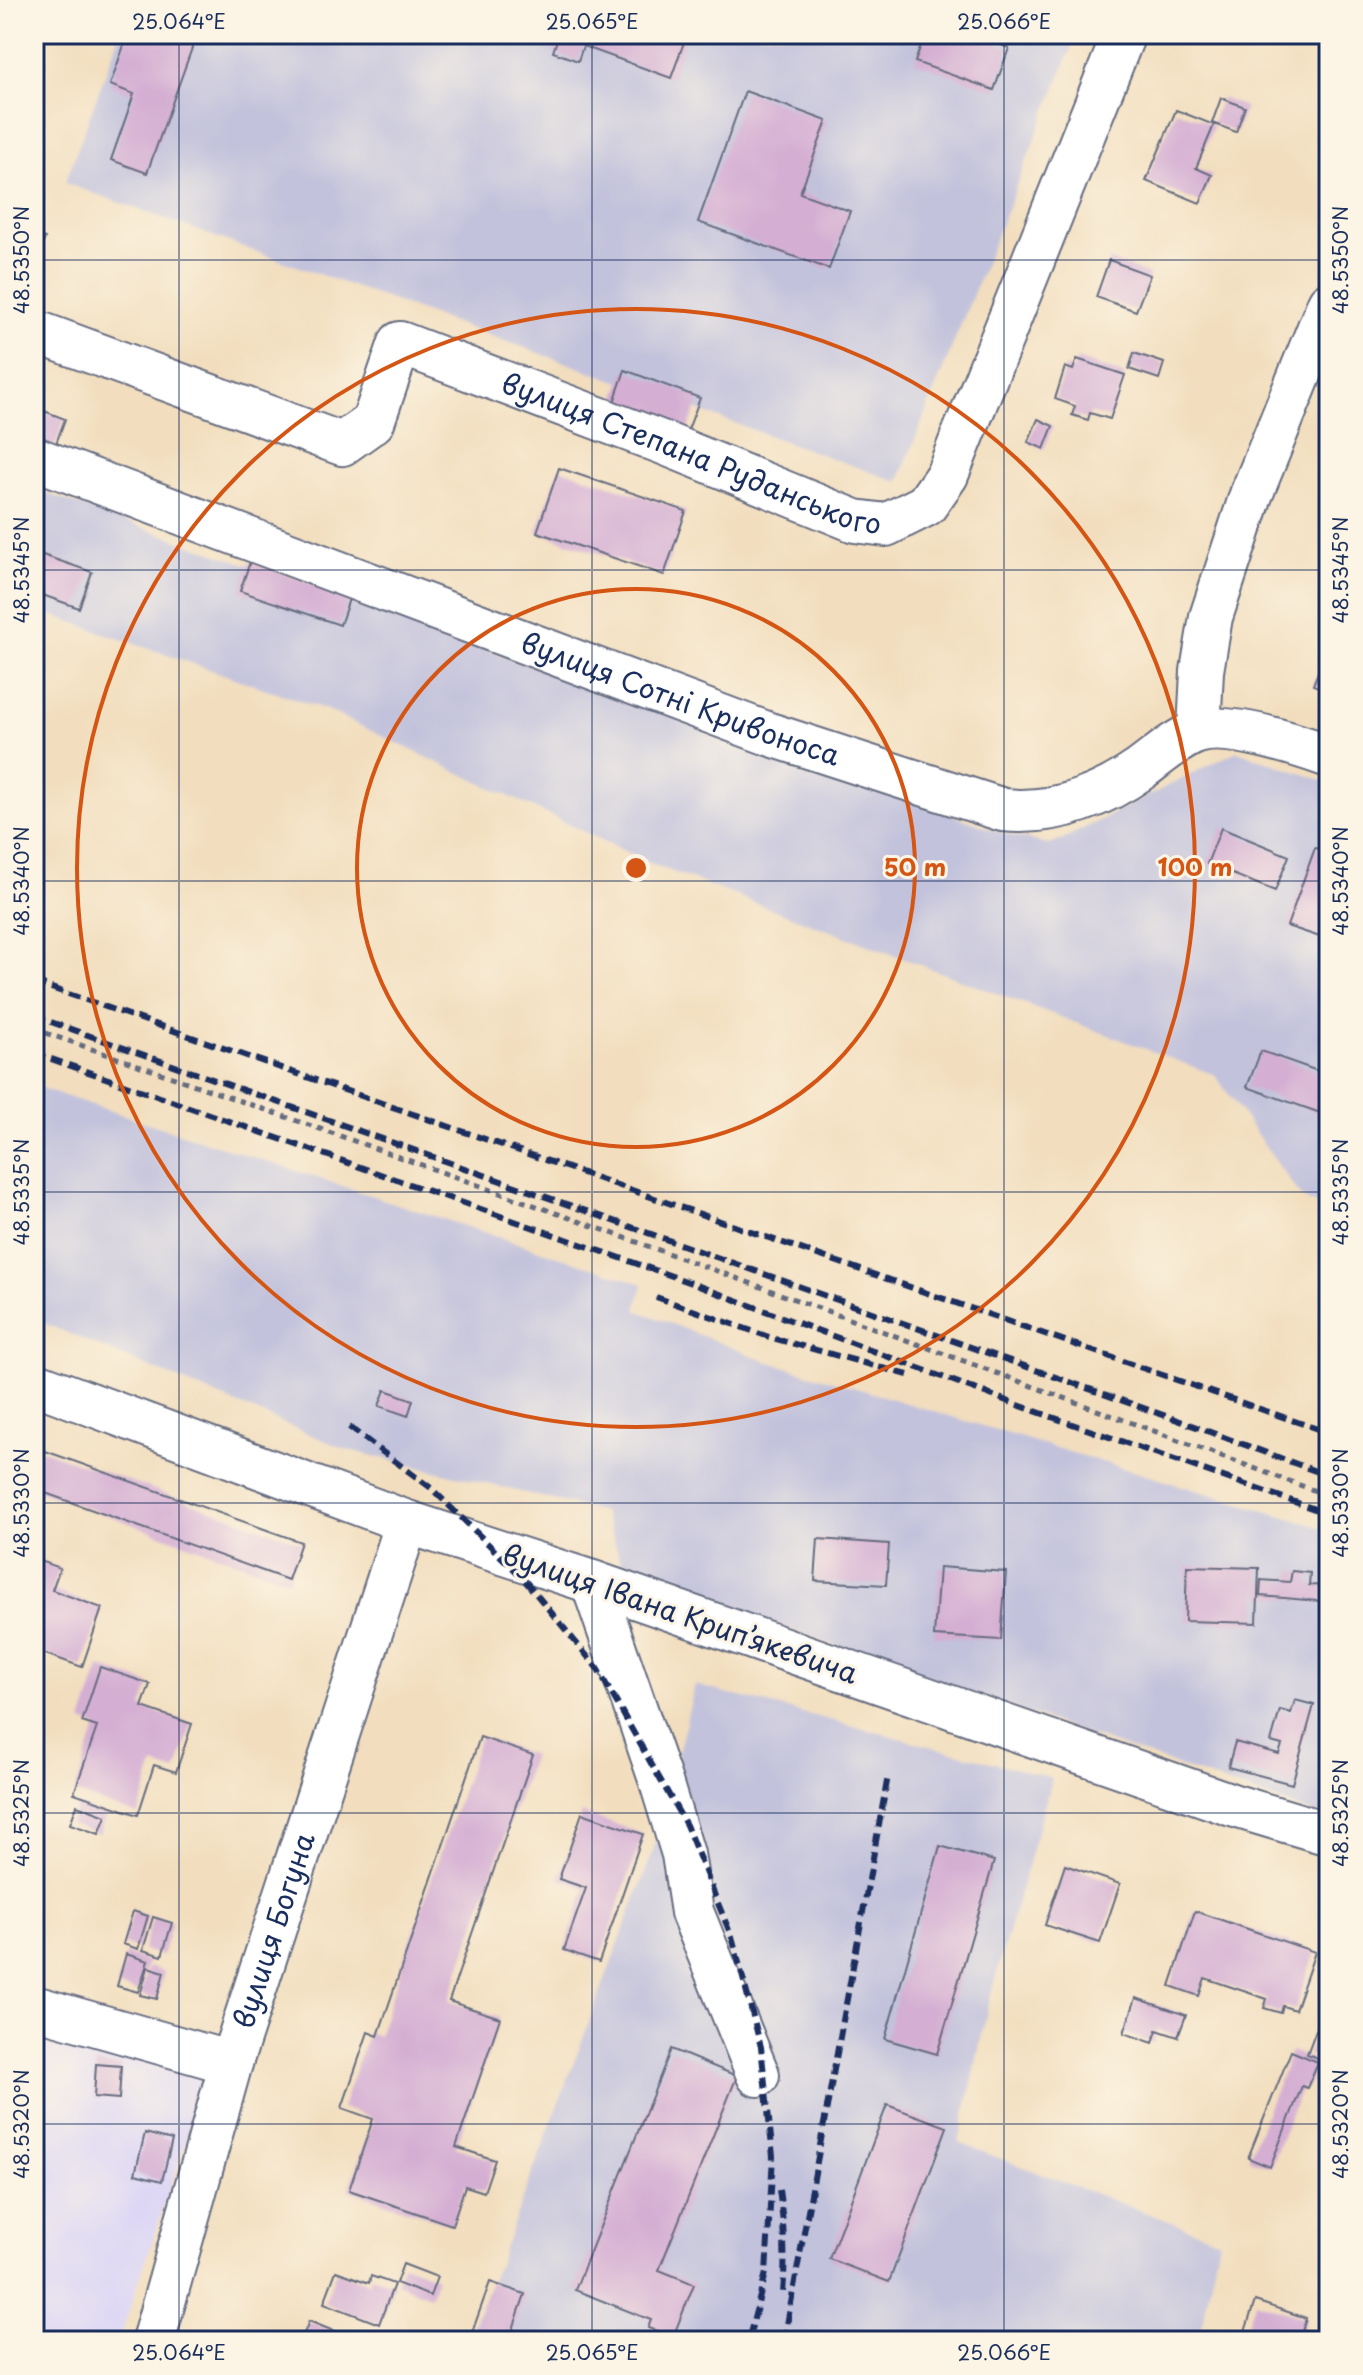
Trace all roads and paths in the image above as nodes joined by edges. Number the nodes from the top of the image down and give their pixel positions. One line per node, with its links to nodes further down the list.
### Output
1 (1124, 34): 3 (street, вулиця Степана Руданського)
2 (1329, 303): 5 (street)
3 (34, 331)
4 (34, 458): 5 (street, вулиця Сотні Кривоноса)
5 (1199, 731): 6 (street)
6 (1329, 756)
7 (34, 1029): 9 (path)
8 (34, 1383): 10 (street, вулиця Івана Крипʼякевича)
9 (1329, 1496)
10 (407, 1522): 11 (street, вулиця Івана Крипʼякевича); 14 (street, вулиця Богуна)
11 (592, 1582): 12 (street, вулиця Івана Крипʼякевича); 15 (street)
12 (1329, 1834)
13 (34, 2007): 14 (street)
14 (231, 2063): 16 (street, вулиця Богуна)
15 (758, 2075)
16 (153, 2341)

